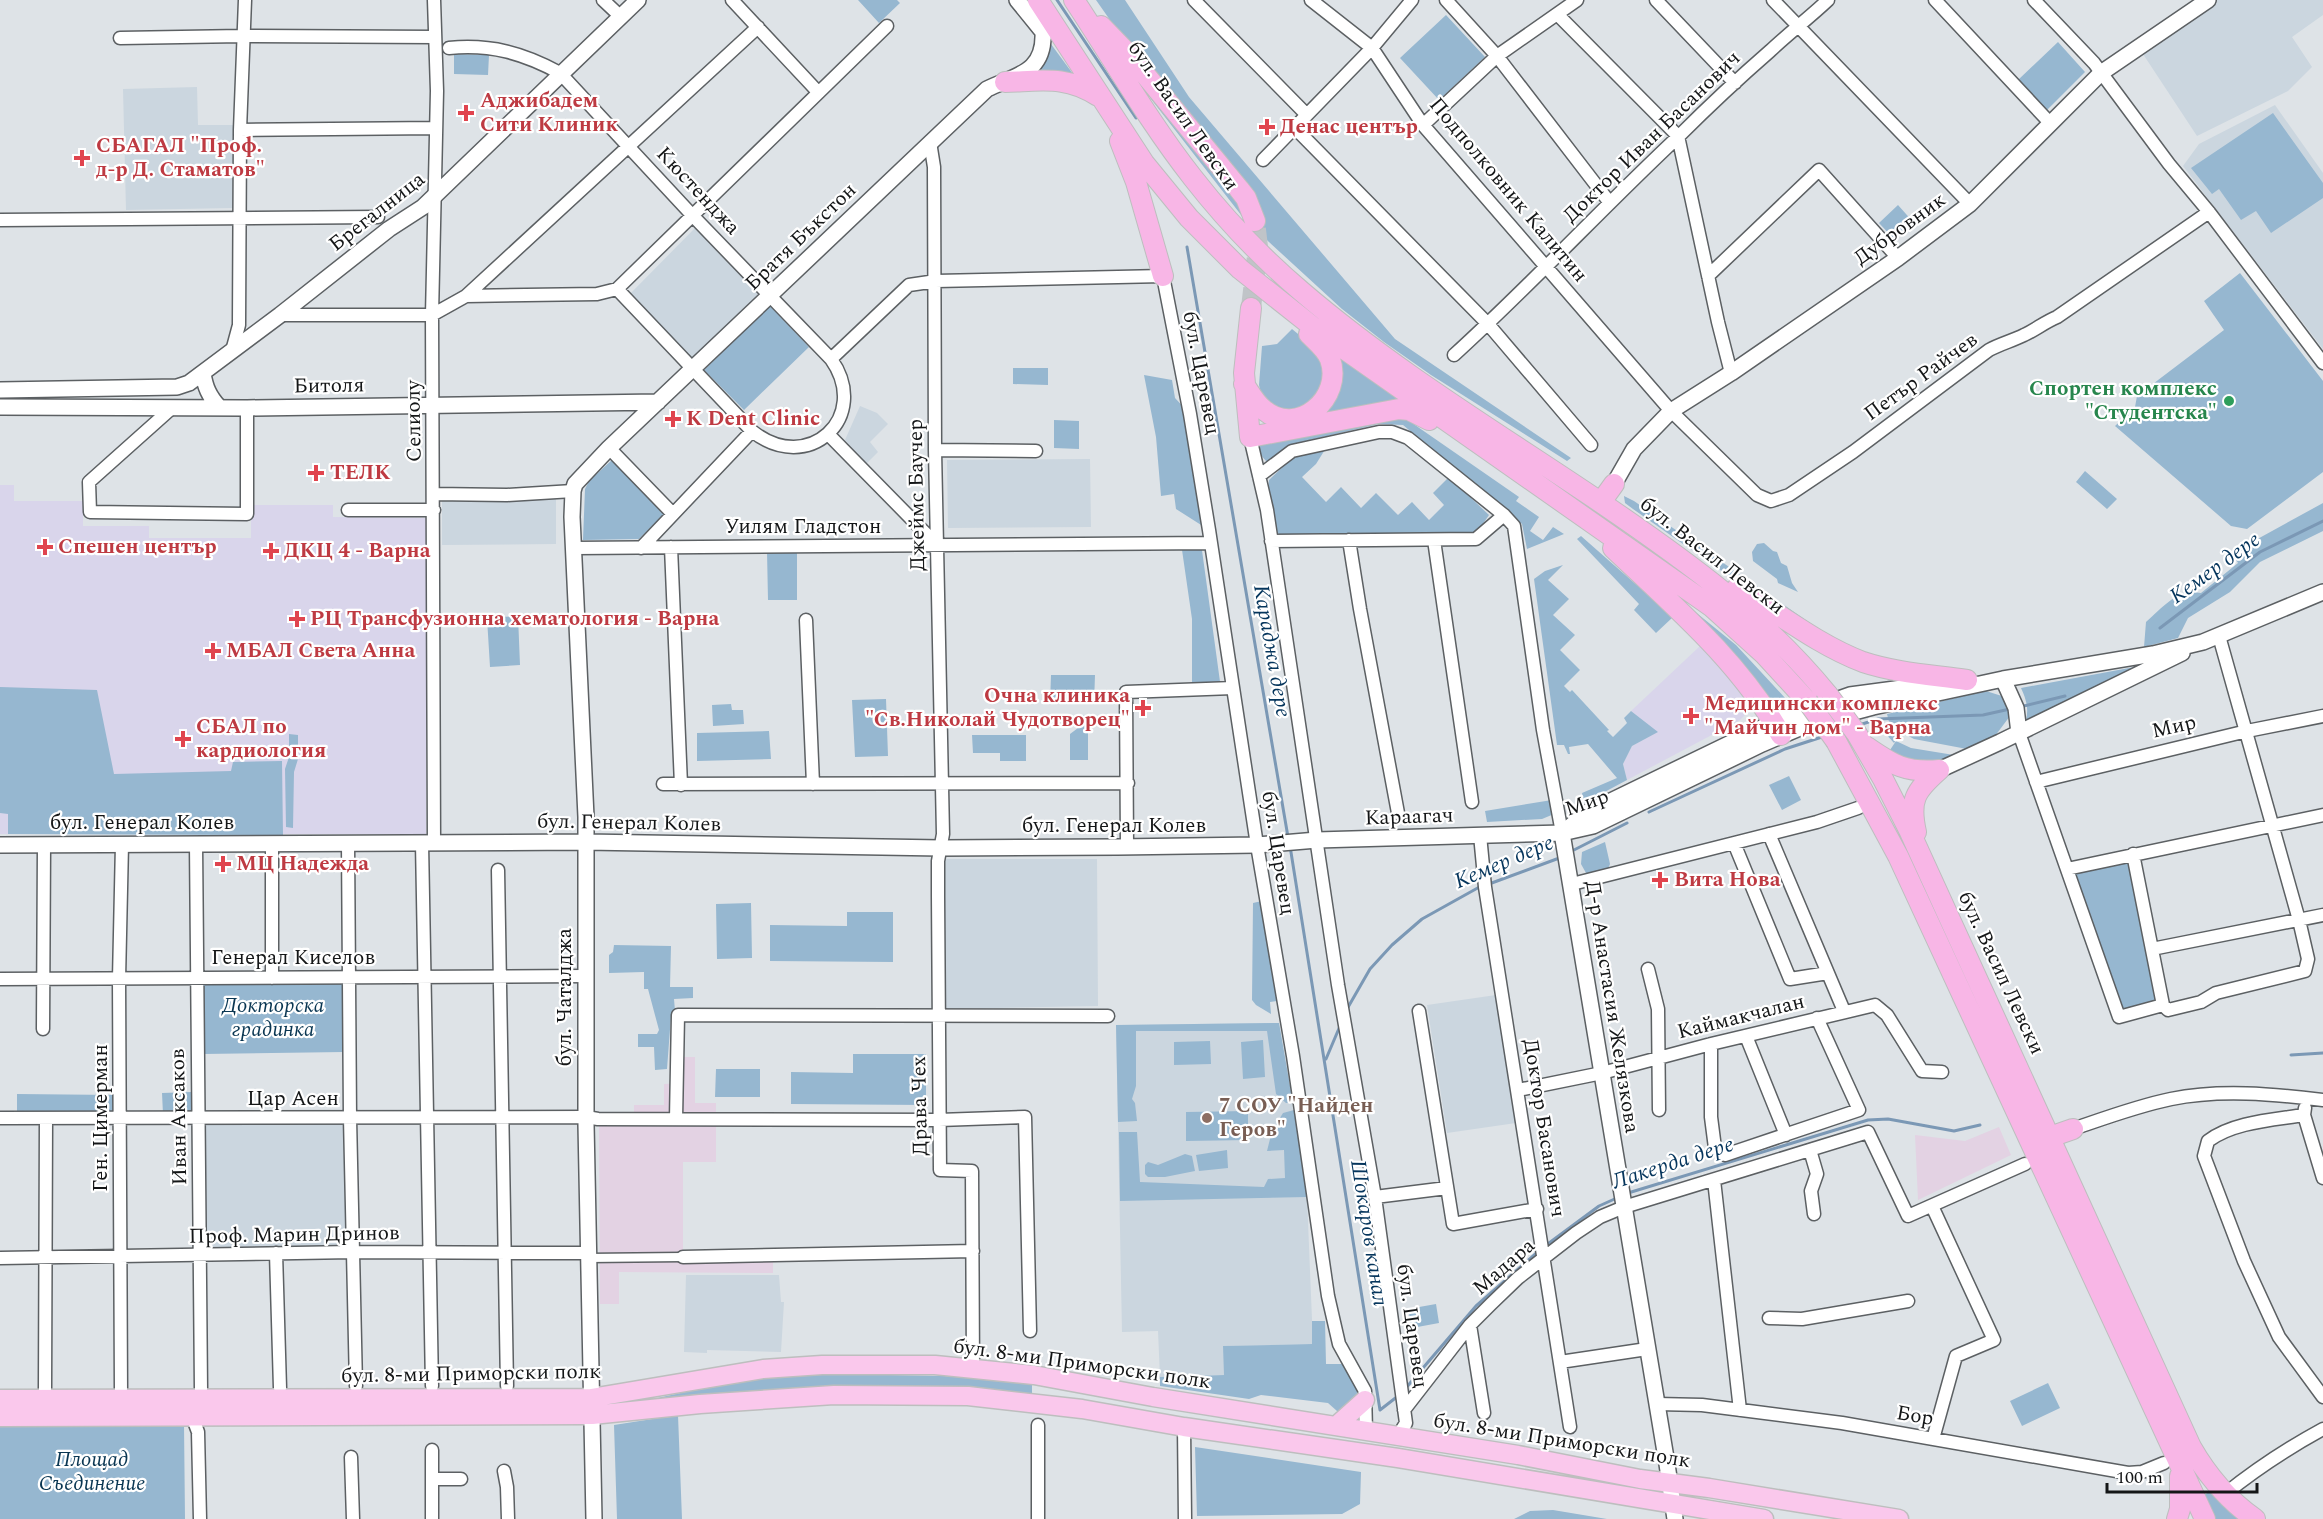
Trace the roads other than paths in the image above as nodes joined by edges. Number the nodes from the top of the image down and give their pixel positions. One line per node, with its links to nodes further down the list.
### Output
1 (244, 0): 26 (street)
2 (434, 0): 27 (street, Селиолу)
3 (603, 0): 21 (street)
4 (638, 0): 21 (street, Брегалница)
5 (732, 0): 23 (street)
6 (1017, 0): 25 (street)
7 (1076, 0): 57 (highway); 101 (highway, бул. Васил Левски)
8 (1194, 0): 39 (street)
9 (1311, 0): 30 (street, Подполковник Калитин)
10 (1412, 0): 30 (street)
11 (1446, 0): 32 (street)
12 (1577, 0): 20 (street)
13 (1656, 0): 36 (street)
14 (1773, 0): 24 (street)
15 (1828, 0): 24 (street, Доктор Иван Басанович)
16 (1935, 0): 40 (street)
17 (2034, 0): 34 (street)
18 (2208, 0): 34 (street, Дубровник)
19 (1038, 1): 25 (highway); 31 (highway, бул. Васил Левски)
20 (1558, 15): 32 (street); 45 (street)
21 (620, 16): 33 (street, Брегалница)
22 (887, 26): 37 (street)
23 (758, 27): 37 (street); 47 (street)
24 (1800, 28): 36 (street, Доктор Иван Басанович); 51 (street)
25 (1043, 32): 31 (highway); 35 (street, Братя Бъкстон)
26 (242, 36): 27 (street); 28 (street); 44 (street)
27 (435, 37): 43 (street, Селиолу)
28 (120, 38)
29 (449, 48): 33 (street, Кюстенджа)
30 (1372, 48): 39 (street); 41 (street, Подполковник Калитин)
31 (1074, 56): 38 (highway, бул. Васил Левски)
32 (1497, 56): 41 (street); 50 (street)
33 (560, 73): 47 (street, Кюстенджа); 49 (street, Брегалница)
34 (2101, 73): 40 (street, Дубровник); 52 (street)
35 (1005, 82): 38 (highway); 46 (street, Братя Бъкстон)
36 (1735, 83): 45 (street, Доктор Иван Басанович)
37 (818, 92): 53 (street)
38 (1103, 103): 60 (highway); 66 (highway, бул. Васил Левски)
39 (1306, 114): 42 (street)
40 (2051, 124): 51 (street, Дубровник)
41 (1423, 125): 59 (street, Подполковник Калитин)
42 (1294, 127): 48 (street); 70 (street)
43 (436, 128): 44 (street); 49 (street, Селиолу)
44 (240, 130): 55 (street)
45 (1678, 136): 50 (street, Доктор Иван Басанович); 61 (street)
46 (930, 142): 62 (street, Джеймс Баучер); 65 (street, Братя Бъкстон)
47 (629, 146): 53 (street, Кюстенджа); 64 (street)
48 (1263, 160)
49 (434, 195): 68 (street, Брегалница); 69 (street, Селиолу)
50 (1610, 203): 59 (street, Доктор Иван Басанович)
51 (1970, 204): 58 (street, Дубровник)
52 (2209, 212): 74 (street); 87 (street, Петър Райчев)
53 (692, 215): 63 (street); 65 (street, Кюстенджа)
54 (378, 216): 55 (street)
55 (239, 217): 56 (street); 71 (street)
56 (0, 220)
57 (1255, 220)
58 (1898, 258): 61 (street); 77 (street, Дубровник)
59 (1547, 266): 70 (street, Доктор Иван Басанович); 87 (street, Подполковник Калитин)
60 (1163, 276): 62 (street); 111 (street, бул. Царевец)
61 (1708, 276): 77 (street)
62 (936, 281): 73 (street); 95 (street, Джеймс Баучер)
63 (617, 289): 64 (street); 75 (street)
64 (466, 296): 69 (street)
65 (770, 296): 73 (street, Кюстенджа); 75 (street, Братя Бъкстон)
66 (1272, 296): 78 (highway); 92 (highway, бул. Васил Левски)
67 (1251, 309): 78 (highway)
68 (280, 315): 69 (street); 71 (street, Брегалница)
69 (432, 315): 82 (street, Селиолу)
70 (1488, 324): 72 (street, Доктор Иван Басанович); 93 (street)
71 (232, 351): 76 (street, Брегалница)
72 (1454, 355)
73 (831, 359): 90 (street, Кюстенджа)
74 (2323, 363)
75 (694, 368): 81 (street, Братя Бъкстон); 89 (street)
76 (203, 373): 79 (street, Брегалница); 85 (street)
77 (1731, 373): 87 (street, Дубровник)
78 (1244, 384): 91 (highway)
79 (0, 390)
80 (636, 402): 81 (street, Битоля); 82 (street, Битоля); 88 (street)
81 (658, 402): 88 (street, Братя Бъкстон)
82 (433, 406): 86 (street, Битоля); 100 (street, Селиолу)
83 (0, 407): 84 (street, Битоля)
84 (173, 407): 85 (street, Битоля); 86 (street)
85 (219, 407): 86 (street, Битоля)
86 (247, 408)
87 (1671, 411): 98 (street, Дубровник)
88 (642, 417): 94 (street, Братя Бъкстон)
89 (752, 431): 90 (street); 105 (street)
90 (828, 434): 112 (street)
91 (1250, 437): 92 (highway); 97 (street, бул. Царевец)
92 (1478, 443): 102 (highway, бул. Васил Левски)
93 (1591, 445)
94 (609, 448): 99 (street, Братя Бъкстон); 105 (street)
95 (934, 450): 96 (street); 112 (street, Джеймс Баучер)
96 (1036, 451)
97 (1259, 476): 106 (street); 110 (street, бул. Царевец)
98 (1614, 484): 101 (highway)
99 (573, 491): 100 (street); 114 (street, бул. Чаталджа)
100 (434, 494): 104 (street, Селиолу)
101 (1601, 502): 107 (highway, бул. Васил Левски)
102 (1565, 503): 125 (highway); 136 (highway, бул. Васил Левски, bridge)
103 (348, 510): 104 (street)
104 (434, 510): 147 (street, Селиолу)
105 (673, 514): 115 (street)
106 (1504, 514): 109 (street); 143 (street, Д-р Анастасия Желязкова)
107 (1653, 538): 121 (highway); 127 (highway, бул. Васил Левски, bridge)
108 (1349, 540): 109 (street); 110 (street); 137 (street)
109 (1434, 540): 135 (street)
110 (1271, 541): 142 (street, бул. Царевец)
111 (1211, 543): 112 (street, Уилям Гладстон); 122 (street, бул. Царевец)
112 (937, 545): 113 (street, Уилям Гладстон); 130 (street, Джеймс Баучер)
113 (671, 547): 115 (street, Уилям Гладстон); 133 (street)
114 (575, 548): 115 (street, Уилям Гладстон); 144 (street, бул. Чаталджа)
115 (641, 548)
116 (2323, 592): 118 (street, Мир)
117 (806, 620): 134 (street)
118 (2219, 636): 119 (street, Мир); 126 (street)
119 (2203, 642): 120 (street, Мир); 124 (street, Мир)
120 (2003, 679): 121 (street, Мир); 124 (street); 125 (street, Мир)
121 (1967, 680): 125 (street, Мир)
122 (1233, 688): 131 (street); 153 (street, бул. Царевец)
123 (2323, 716): 126 (street, Мир)
124 (2018, 726): 128 (street, Мир); 129 (street)
125 (1777, 729): 143 (street, Мир)
126 (2247, 731): 129 (street, Мир); 139 (street)
127 (1859, 738): 128 (highway); 157 (highway, бул. Васил Левски)
128 (1939, 770): 157 (highway)
129 (2036, 782): 158 (street)
130 (942, 783): 131 (street); 134 (street); 155 (street, Джеймс Баучер)
131 (1128, 783): 154 (street)
132 (663, 784): 133 (street)
133 (681, 784): 134 (street)
134 (813, 784)
135 (1472, 802)
136 (1865, 806): 140 (street); 206 (highway, бул. Васил Левски)
137 (1398, 813)
138 (2323, 814): 139 (street)
139 (2272, 825): 156 (street); 162 (street)
140 (1769, 834): 148 (street); 165 (street)
141 (1480, 836): 142 (street, Караагач); 143 (street, Караагач); 187 (street, Доктор Басанович)
142 (1310, 841): 153 (street, Караагач); 210 (street, бул. Царевец)
143 (1563, 841): 160 (street, Д-р Анастасия Желязкова)
144 (586, 842): 147 (street, бул. Генерал Колев); 155 (street, бул. Генерал Колев); 166 (street, бул. Чаталджа)
145 (272, 843): 146 (street, бул. Генерал Колев); 150 (street, бул. Генерал Колев); 169 (street)
146 (348, 843): 147 (street, бул. Генерал Колев); 170 (street)
147 (428, 843): 171 (street, Селиолу)
148 (1734, 843): 160 (street); 165 (street)
149 (122, 844): 150 (street, бул. Генерал Колев); 152 (street, бул. Генерал Колев); 174 (street, Ген. Цимерман)
150 (196, 844): 168 (street, Иван Аксаков)
151 (0, 845): 152 (street, бул. Генерал Колев)
152 (44, 845): 173 (street)
153 (1262, 845): 154 (street, бул. Генерал Колев); 243 (street, бул. Царевец)
154 (1127, 847): 155 (street, бул. Генерал Колев)
155 (941, 848): 178 (street, Драва Чех)
156 (2133, 854): 158 (street); 163 (street)
157 (1921, 857): 204 (highway, бул. Васил Левски)
158 (2067, 868): 175 (street)
159 (498, 870): 167 (street)
160 (1572, 885): 186 (street, Д-р Анастасия Желязкова)
161 (2323, 915): 162 (street)
162 (2298, 920): 163 (street); 175 (street)
163 (2152, 949): 175 (street)
164 (1648, 969): 184 (street)
165 (1828, 973): 177 (street)
166 (586, 976): 167 (street, Генерал Киселов); 194 (street, бул. Чаталджа)
167 (501, 977): 171 (street, Генерал Киселов); 193 (street)
168 (197, 978): 169 (street, Генерал Киселов); 174 (street, Генерал Киселов); 198 (street, Иван Аксаков)
169 (272, 978): 170 (street, Генерал Киселов)
170 (348, 978): 171 (street, Генерал Киселов); 199 (street)
171 (424, 978): 192 (street, Селиолу)
172 (0, 979): 173 (street, Генерал Киселов)
173 (43, 979): 174 (street, Генерал Киселов); 181 (street)
174 (119, 979): 197 (street, Ген. Цимерман)
175 (2163, 1005)
176 (1419, 1011): 209 (street)
177 (1844, 1011): 180 (street, Каймакчалан); 185 (street, Каймакчалан)
178 (938, 1016): 179 (street); 200 (street); 201 (street, Драва Чех)
179 (1108, 1016)
180 (1817, 1018): 182 (street, Каймакчалан); 203 (street)
181 (42, 1029)
182 (1746, 1036): 183 (street, Каймакчалан); 203 (street)
183 (1711, 1044): 184 (street, Каймакчалан); 203 (street)
184 (1658, 1058): 186 (street, Каймакчалан); 190 (street)
185 (1942, 1072)
186 (1602, 1073): 187 (street, Каймакчалан); 212 (street, Д-р Анастасия Желязкова)
187 (1518, 1090): 213 (street, Доктор Басанович)
188 (2308, 1098): 189 (street); 191 (street); 202 (street)
189 (2323, 1100)
190 (1659, 1110)
191 (2304, 1115): 207 (street); 241 (street)
192 (428, 1117): 193 (street, Цар Асен); 199 (street, Цар Асен); 220 (street, Селиолу)
193 (504, 1117): 194 (street, Цар Асен); 218 (street)
194 (586, 1117): 200 (street, Цар Асен); 221 (street, бул. Чаталджа)
195 (0, 1118): 196 (street, Цар Асен)
196 (46, 1118): 197 (street, Цар Асен); 225 (street)
197 (120, 1118): 198 (street, Цар Асен); 226 (street, Ген. Цимерман)
198 (198, 1118): 199 (street, Цар Асен); 222 (street, Иван Аксаков)
199 (350, 1118): 217 (street)
200 (676, 1119): 201 (street)
201 (939, 1120): 216 (street, Драва Чех); 230 (street)
202 (2073, 1129): 204 (highway)
203 (1786, 1135)
204 (2050, 1137): 267 (highway, бул. Васил Левски)
205 (1810, 1150): 208 (street, Мадара); 211 (street, Мадара); 214 (street)
206 (2031, 1161): 211 (street); 262 (highway, бул. Васил Левски)
207 (2323, 1178)
208 (1714, 1180): 212 (street, Мадара); 247 (street)
209 (1448, 1188): 210 (street); 213 (street)
210 (1375, 1197): 245 (street, бул. Царевец)
211 (1932, 1206): 258 (street)
212 (1621, 1207): 215 (street, Мадара); 231 (street, Д-р Анастасия Желязкова)
213 (1537, 1209): 215 (street, Доктор Басанович)
214 (1814, 1214)
215 (1543, 1250): 229 (street, Мадара); 232 (street, Доктор Басанович)
216 (973, 1251): 223 (street); 233 (street, Драва Чех)
217 (352, 1252): 219 (street, Проф. Марин Дринов); 220 (street, Проф. Марин Дринов); 234 (street)
218 (504, 1252): 220 (street, Проф. Марин Дринов); 221 (street, Проф. Марин Дринов); 236 (street)
219 (276, 1253): 222 (street, Проф. Марин Дринов); 237 (street)
220 (431, 1254): 235 (street, Селиолу)
221 (588, 1255): 223 (street); 246 (street, бул. Чаталджа)
222 (200, 1256): 226 (street, Проф. Марин Дринов); 238 (street, Иван Аксаков)
223 (683, 1257)
224 (0, 1258): 225 (street, Проф. Марин Дринов)
225 (46, 1258): 226 (street, Проф. Марин Дринов); 239 (street)
226 (122, 1258): 240 (street, Ген. Цимерман)
227 (1908, 1301): 228 (street)
228 (1769, 1318)
229 (1470, 1325): 245 (street, Мадара); 248 (street)
230 (1030, 1331)
231 (1647, 1349): 232 (street); 244 (street, Д-р Анастасия Желязкова)
232 (1560, 1362): 254 (street, Доктор Басанович)
233 (973, 1369): 246 (main road, бул. 8-ми Приморски полк); 252 (main road, бул. 8-ми Приморски полк)
234 (356, 1386)
235 (432, 1386)
236 (507, 1386)
237 (280, 1388)
238 (201, 1390)
239 (45, 1391)
240 (121, 1392)
241 (2323, 1397)
242 (0, 1399): 246 (main road, бул. 8-ми Приморски полк)
243 (1365, 1400): 252 (main road); 256 (street, бул. Царевец)
244 (1657, 1404): 247 (street, Бор); 266 (street, Д-р Анастасия Желязкова)
245 (1403, 1406): 257 (street, бул. Царевец)
246 (591, 1407): 249 (main road, бул. 8-ми Приморски полк); 253 (main road, бул. 8-ми Приморски полк); 273 (street, бул. Чаталджа)
247 (1740, 1410): 258 (street, Бор)
248 (1484, 1413)
249 (192, 1416): 250 (main road, бул. 8-ми Приморски полк); 269 (street)
250 (0, 1417)
251 (1038, 1425): 274 (street)
252 (1336, 1426): 256 (main road, бул. 8-ми Приморски полк)
253 (1184, 1427): 260 (main road, бул. 8-ми Приморски полк); 275 (street)
254 (1570, 1427)
255 (2323, 1429): 267 (street)
256 (1366, 1431): 257 (main road, бул. 8-ми Приморски полк); 260 (main road)
257 (1398, 1436): 260 (main road); 266 (main road, бул. 8-ми Приморски полк)
258 (1933, 1438): 262 (street, Бор)
259 (432, 1450): 264 (street)
260 (1374, 1455): 268 (main road, бул. 8-ми Приморски полк)
261 (351, 1457): 270 (street)
262 (2173, 1463): 278 (highway); 279 (highway, бул. Васил Левски)
263 (504, 1471): 272 (street)
264 (432, 1479): 265 (street); 271 (street)
265 (461, 1479)
266 (1670, 1483): 268 (street, Д-р Анастасия Желязкова); 277 (main road, бул. 8-ми Приморски полк)
267 (2225, 1494): 280 (highway, бул. Васил Левски)
268 (1674, 1512): 276 (main road, бул. 8-ми Приморски полк)
269 (200, 1519)
270 (353, 1519)
271 (432, 1519)
272 (508, 1519)
273 (594, 1519)
274 (1038, 1519)
275 (1185, 1519)
276 (1764, 1519)
277 (1899, 1519)
278 (2177, 1519)
279 (2205, 1519)
280 (2255, 1519)

